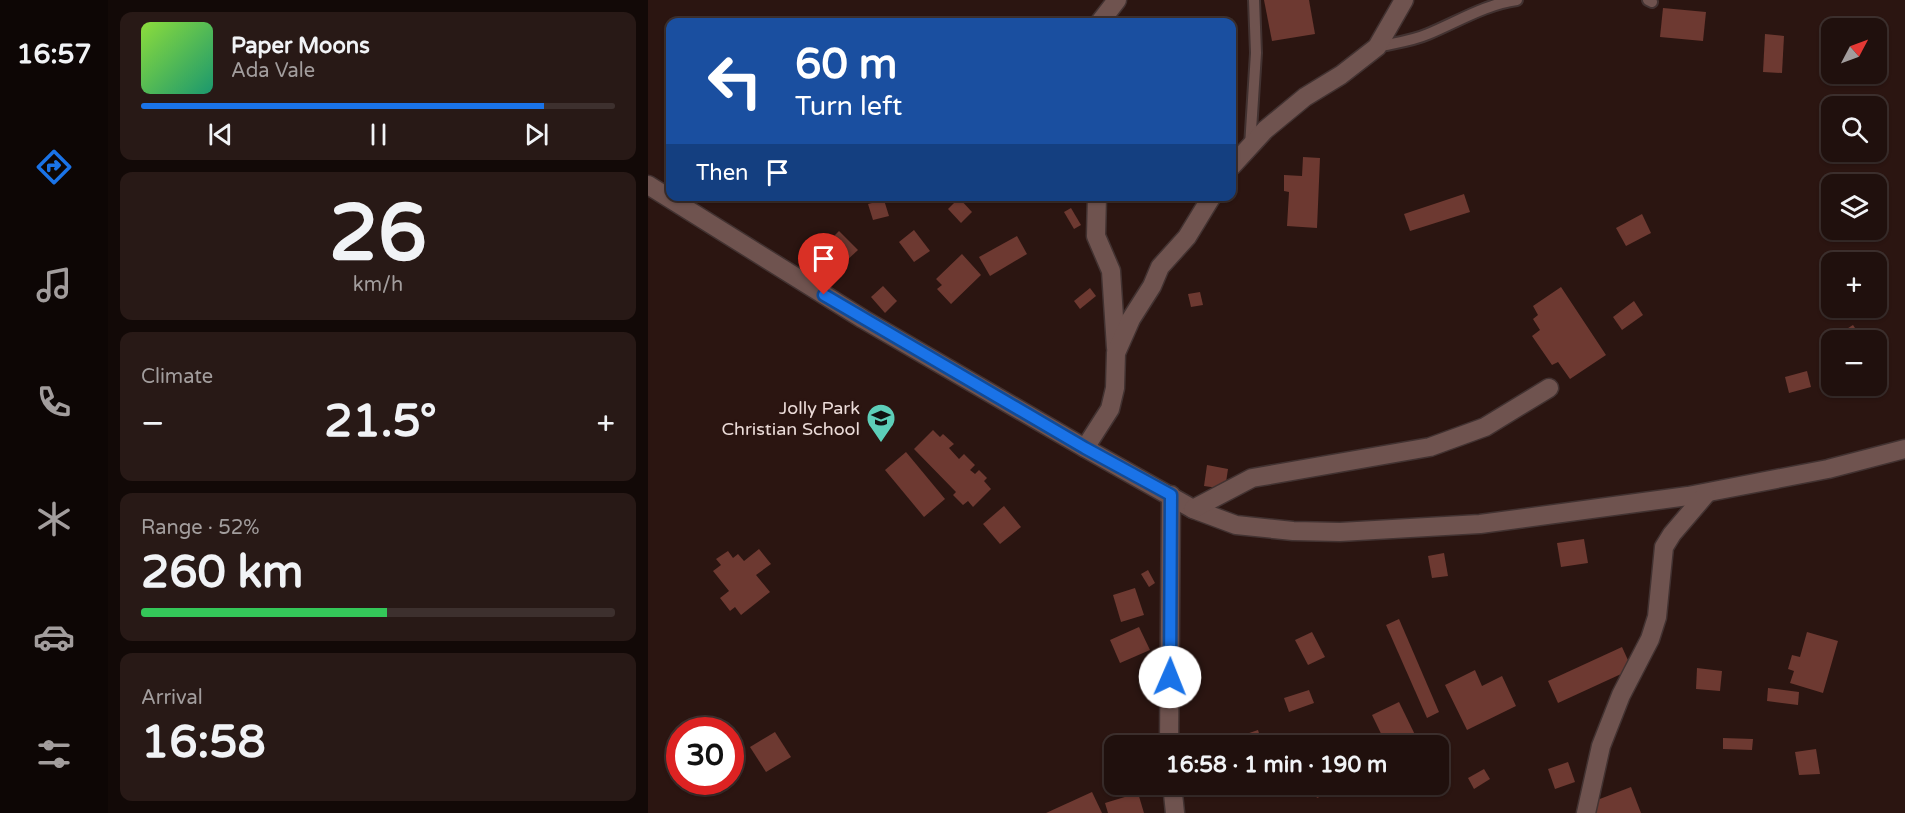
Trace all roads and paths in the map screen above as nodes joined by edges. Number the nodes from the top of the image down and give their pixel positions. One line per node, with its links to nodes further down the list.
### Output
1 (1117, 0): 5 (street)
2 (1254, 0): 7 (lane)
3 (1404, 0): 6 (street)
4 (1517, 0): 6 (lane)
5 (1103, 18)
6 (1377, 47): 7 (street)
7 (1250, 146): 8 (street)
8 (1236, 162)
9 (648, 185): 10 (street)
10 (666, 196)
11 (674, 201): 16 (street)
12 (1097, 201): 14 (street)
13 (1209, 201): 14 (street)
14 (1116, 352): 16 (street)
15 (1549, 388): 20 (street)
16 (1085, 448): 19 (street)
17 (1905, 449): 18 (street)
18 (1707, 493): 20 (street); 24 (street)
19 (1171, 495): 20 (street); 21 (street)
20 (1193, 509)
21 (1169, 735)
22 (1174, 795): 23 (street)
23 (1175, 813)
24 (1586, 813)

